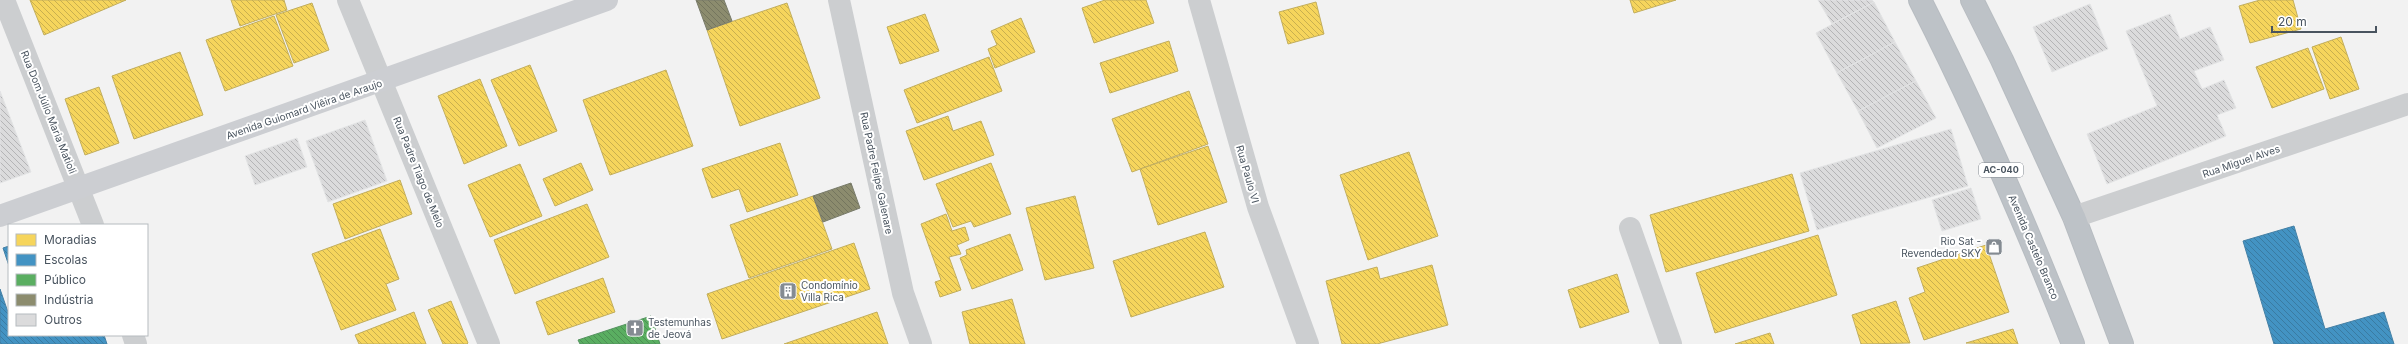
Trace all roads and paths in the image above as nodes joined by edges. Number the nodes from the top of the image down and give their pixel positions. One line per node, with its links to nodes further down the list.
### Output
1 (4, 0): 10 (street, Rua Dom Júlio Maria Matioli)
2 (348, 0): 8 (street, Rua Padre Tiago de Melo)
3 (608, 0): 8 (street, Avenida Guiomard Viêira de Araujo)
4 (839, 0): 16 (street, Rua Padre Felipe Galenare)
5 (1199, 0): 17 (street, Rua Paulo VI)
6 (1920, 0): 19 (highway, Avenida Castelo Branco / AC-040)
7 (1972, 0): 12 (highway)
8 (382, 82): 10 (street, Avenida Guiomard Viêira de Araujo); 15 (street, Rua Padre Tiago de Melo)
9 (2408, 104): 12 (street, Rua Miguel Alves)
10 (79, 186): 11 (street, Avenida Guiomard Viêira de Araujo); 13 (street, Rua Dom Júlio Maria Matioli)
11 (0, 216)
12 (2074, 217): 20 (highway)
13 (93, 224)
14 (1630, 228): 18 (street)
15 (489, 344)
16 (921, 344)
17 (1308, 344)
18 (1671, 344)
19 (2073, 344)
20 (2122, 344)

